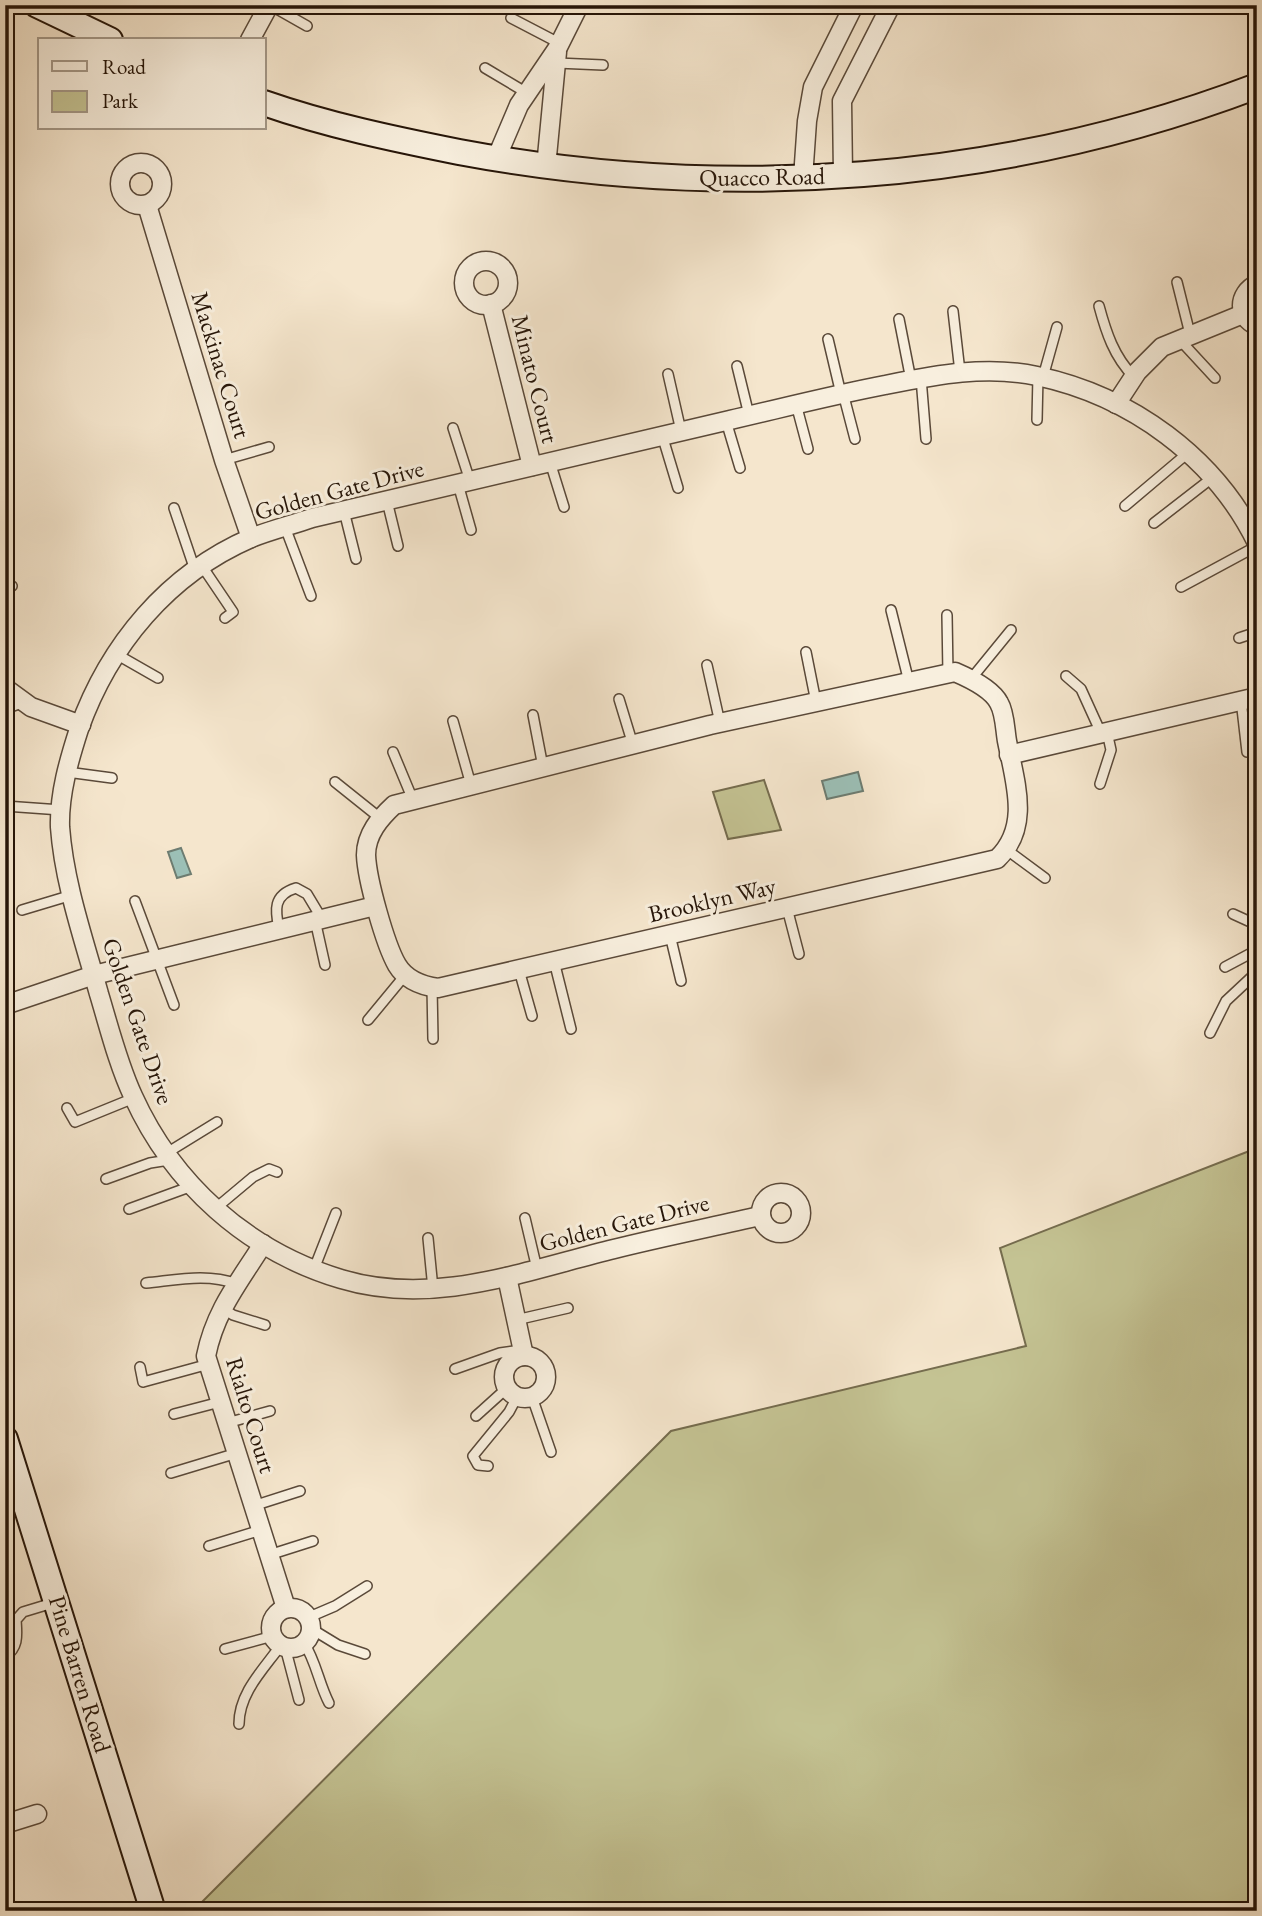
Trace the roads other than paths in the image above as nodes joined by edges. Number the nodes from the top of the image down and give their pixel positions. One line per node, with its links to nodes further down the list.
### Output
1 (37, 5): 8 (street)
2 (854, 5): 19 (street)
3 (891, 5): 18 (street)
4 (265, 6): 7 (lane); 9 (street)
5 (575, 7): 10 (street)
6 (511, 18): 10 (lane)
7 (307, 26)
8 (106, 38)
9 (251, 38)
10 (557, 52): 11 (lane); 14 (street); 17 (street)
11 (603, 65)
12 (485, 68): 14 (lane)
13 (1257, 86): 18 (street, Quacco Road)
14 (527, 93): 16 (street)
15 (266, 104): 16 (street, Quacco Road)
16 (496, 159): 17 (street, Quacco Road)
17 (546, 167): 19 (street, Quacco Road)
18 (843, 176): 19 (street, Quacco Road)
19 (803, 178)
20 (147, 205): 53 (street, Mackinac Court)
21 (1177, 282): 30 (lane)
22 (1257, 284): 26 (street)
23 (491, 304): 55 (street, Minato Court)
24 (1100, 306): 36 (lane)
25 (953, 311): 33 (lane)
26 (1243, 314): 28 (street); 30 (street)
27 (899, 319): 38 (lane)
28 (1257, 326)
29 (1057, 327): 35 (lane)
30 (1184, 337): 36 (street); 37 (lane)
31 (828, 339): 39 (lane)
32 (737, 366): 42 (lane)
33 (960, 372): 35 (street, Golden Gate Drive); 38 (street, Golden Gate Drive)
34 (668, 374): 46 (lane)
35 (1040, 377): 41 (street, Golden Gate Drive); 43 (lane)
36 (1134, 377): 41 (street)
37 (1214, 378)
38 (916, 379): 39 (street, Golden Gate Drive); 49 (lane)
39 (842, 394): 40 (street, Golden Gate Drive); 48 (lane)
40 (796, 404): 42 (street, Golden Gate Drive); 51 (lane)
41 (1116, 404): 52 (street, Golden Gate Drive)
42 (749, 415): 44 (street, Golden Gate Drive)
43 (1037, 420)
44 (726, 421): 46 (street, Golden Gate Drive); 56 (lane)
45 (453, 428): 58 (lane)
46 (681, 431): 47 (street, Golden Gate Drive)
47 (662, 436): 54 (street, Golden Gate Drive); 59 (lane)
48 (855, 439)
49 (926, 439)
50 (269, 447): 53 (lane)
51 (808, 449)
52 (1189, 452): 57 (street, Golden Gate Drive); 61 (lane)
53 (224, 460): 68 (street, Mackinac Court)
54 (550, 462): 55 (street, Golden Gate Drive); 62 (lane)
55 (532, 466): 58 (street, Golden Gate Drive)
56 (740, 468)
57 (1212, 478): 65 (lane); 69 (street, Golden Gate Drive)
58 (464, 482): 60 (street, Golden Gate Drive); 67 (lane)
59 (678, 488)
60 (387, 501): 64 (street, Golden Gate Drive); 70 (lane)
61 (1125, 506)
62 (564, 507)
63 (174, 508): 72 (lane)
64 (344, 511): 66 (street, Golden Gate Drive); 71 (lane)
65 (1154, 523)
66 (285, 527): 68 (street, Golden Gate Drive); 74 (lane)
67 (471, 530)
68 (251, 538): 72 (street, Golden Gate Drive)
69 (1257, 545): 73 (lane)
70 (398, 546)
71 (356, 559)
72 (199, 568): 77 (lane); 82 (street, Golden Gate Drive)
73 (1181, 587)
74 (311, 596)
75 (891, 610): 88 (lane)
76 (947, 615): 84 (lane)
77 (225, 618)
78 (1011, 630): 87 (lane)
79 (1257, 632): 80 (lane)
80 (1239, 638)
81 (806, 652): 93 (lane)
82 (116, 654): 86 (lane); 98 (street, Golden Gate Drive)
83 (707, 664): 97 (lane)
84 (948, 674): 87 (street); 88 (street)
85 (1066, 677): 99 (lane)
86 (158, 678)
87 (971, 679): 103 (street)
88 (909, 682): 93 (street)
89 (5, 688): 92 (street)
90 (1249, 698): 99 (street); 102 (lane)
91 (619, 699): 100 (lane)
92 (24, 702): 94 (lane); 98 (street)
93 (816, 702): 97 (street)
94 (5, 709)
95 (533, 715): 104 (lane)
96 (453, 721): 109 (lane)
97 (720, 723): 100 (street)
98 (81, 725): 105 (street, Golden Gate Drive)
99 (1104, 733): 103 (street); 108 (lane)
100 (633, 745): 104 (street)
101 (393, 752): 110 (lane)
102 (1247, 752)
103 (1009, 755): 114 (street)
104 (544, 767): 109 (street)
105 (67, 772): 106 (lane); 112 (street, Golden Gate Drive)
106 (112, 778)
107 (335, 782): 113 (lane)
108 (1100, 784)
109 (471, 785): 110 (street)
110 (413, 800): 113 (street)
111 (5, 806): 112 (lane)
112 (61, 810): 116 (street, Golden Gate Drive)
113 (380, 818): 118 (street)
114 (1007, 850): 115 (lane); 119 (street, Brooklyn Way)
115 (1045, 878)
116 (72, 895): 120 (lane); 135 (street, Golden Gate Drive)
117 (135, 901): 128 (lane)
118 (375, 906): 122 (street); 134 (street)
119 (787, 908): 125 (street, Brooklyn Way); 127 (lane)
120 (22, 910)
121 (1233, 914): 123 (lane)
122 (318, 920): 124 (street); 124 (lane); 130 (lane)
123 (1257, 925)
124 (279, 929): 128 (street)
125 (670, 935): 129 (street, Brooklyn Way); 136 (lane)
126 (1257, 950): 131 (lane)
127 (799, 954)
128 (157, 959): 135 (street); 139 (lane)
129 (554, 961): 132 (street, Brooklyn Way); 142 (lane)
130 (325, 965)
131 (1225, 967)
132 (519, 970): 137 (street, Brooklyn Way); 140 (lane)
133 (1257, 972): 143 (lane)
134 (406, 974): 137 (street); 141 (lane)
135 (94, 975): 138 (street); 145 (street, Golden Gate Drive)
136 (681, 981)
137 (432, 987): 144 (lane)
138 (5, 1005)
139 (174, 1005)
140 (532, 1016)
141 (368, 1020)
142 (571, 1029)
143 (1210, 1033)
144 (433, 1039)
145 (134, 1098): 146 (lane); 148 (street, Golden Gate Drive)
146 (67, 1108)
147 (217, 1122): 148 (lane)
148 (167, 1157): 150 (lane); 151 (street, Golden Gate Drive)
149 (277, 1172): 152 (lane)
150 (106, 1179)
151 (192, 1186): 152 (street, Golden Gate Drive); 153 (lane)
152 (216, 1208): 158 (street, Golden Gate Drive)
153 (130, 1209)
154 (336, 1213): 159 (lane)
155 (760, 1216): 160 (street, Golden Gate Drive)
156 (525, 1218): 160 (lane)
157 (428, 1238): 164 (lane)
158 (263, 1244): 159 (street, Golden Gate Drive); 163 (street, Rialto Court)
159 (314, 1269): 164 (street, Golden Gate Drive)
160 (537, 1269): 161 (street, Golden Gate Drive)
161 (507, 1278): 164 (street, Golden Gate Drive); 167 (street)
162 (146, 1283): 163 (lane)
163 (237, 1284): 165 (street, Rialto Court)
164 (433, 1289)
165 (222, 1308): 168 (lane); 170 (street, Rialto Court)
166 (568, 1308): 167 (lane)
167 (516, 1320): 169 (street)
168 (265, 1325)
169 (523, 1353): 172 (lane); 173 (street); 173 (street)
170 (209, 1364): 171 (lane); 174 (street, Rialto Court)
171 (140, 1367)
172 (455, 1368)
173 (519, 1394): 177 (lane); 180 (lane); 182 (lane)
174 (220, 1402): 176 (lane); 178 (street, Rialto Court)
175 (270, 1411): 178 (lane)
176 (174, 1413)
177 (476, 1416)
178 (227, 1423): 181 (street, Rialto Court)
179 (5, 1439): 191 (street, Pine Barren Road)
180 (551, 1452)
181 (237, 1453): 183 (lane); 185 (street, Rialto Court)
182 (488, 1466)
183 (171, 1473)
184 (300, 1491): 185 (lane)
185 (253, 1506): 186 (street, Rialto Court)
186 (261, 1530): 188 (lane); 189 (street, Rialto Court)
187 (313, 1541): 189 (lane)
188 (209, 1546)
189 (269, 1555): 192 (street, Rialto Court)
190 (366, 1586): 193 (lane)
191 (57, 1601): 197 (lane); 203 (street, Pine Barren Road)
192 (286, 1608): 193 (street); 194 (street)
193 (307, 1630): 194 (street); 196 (lane); 199 (lane)
194 (280, 1643): 195 (lane); 198 (lane); 200 (lane)
195 (225, 1649)
196 (365, 1654)
197 (5, 1657)
198 (299, 1700)
199 (329, 1703)
200 (239, 1724)
201 (37, 1814): 202 (street)
202 (5, 1824)
203 (153, 1911)

